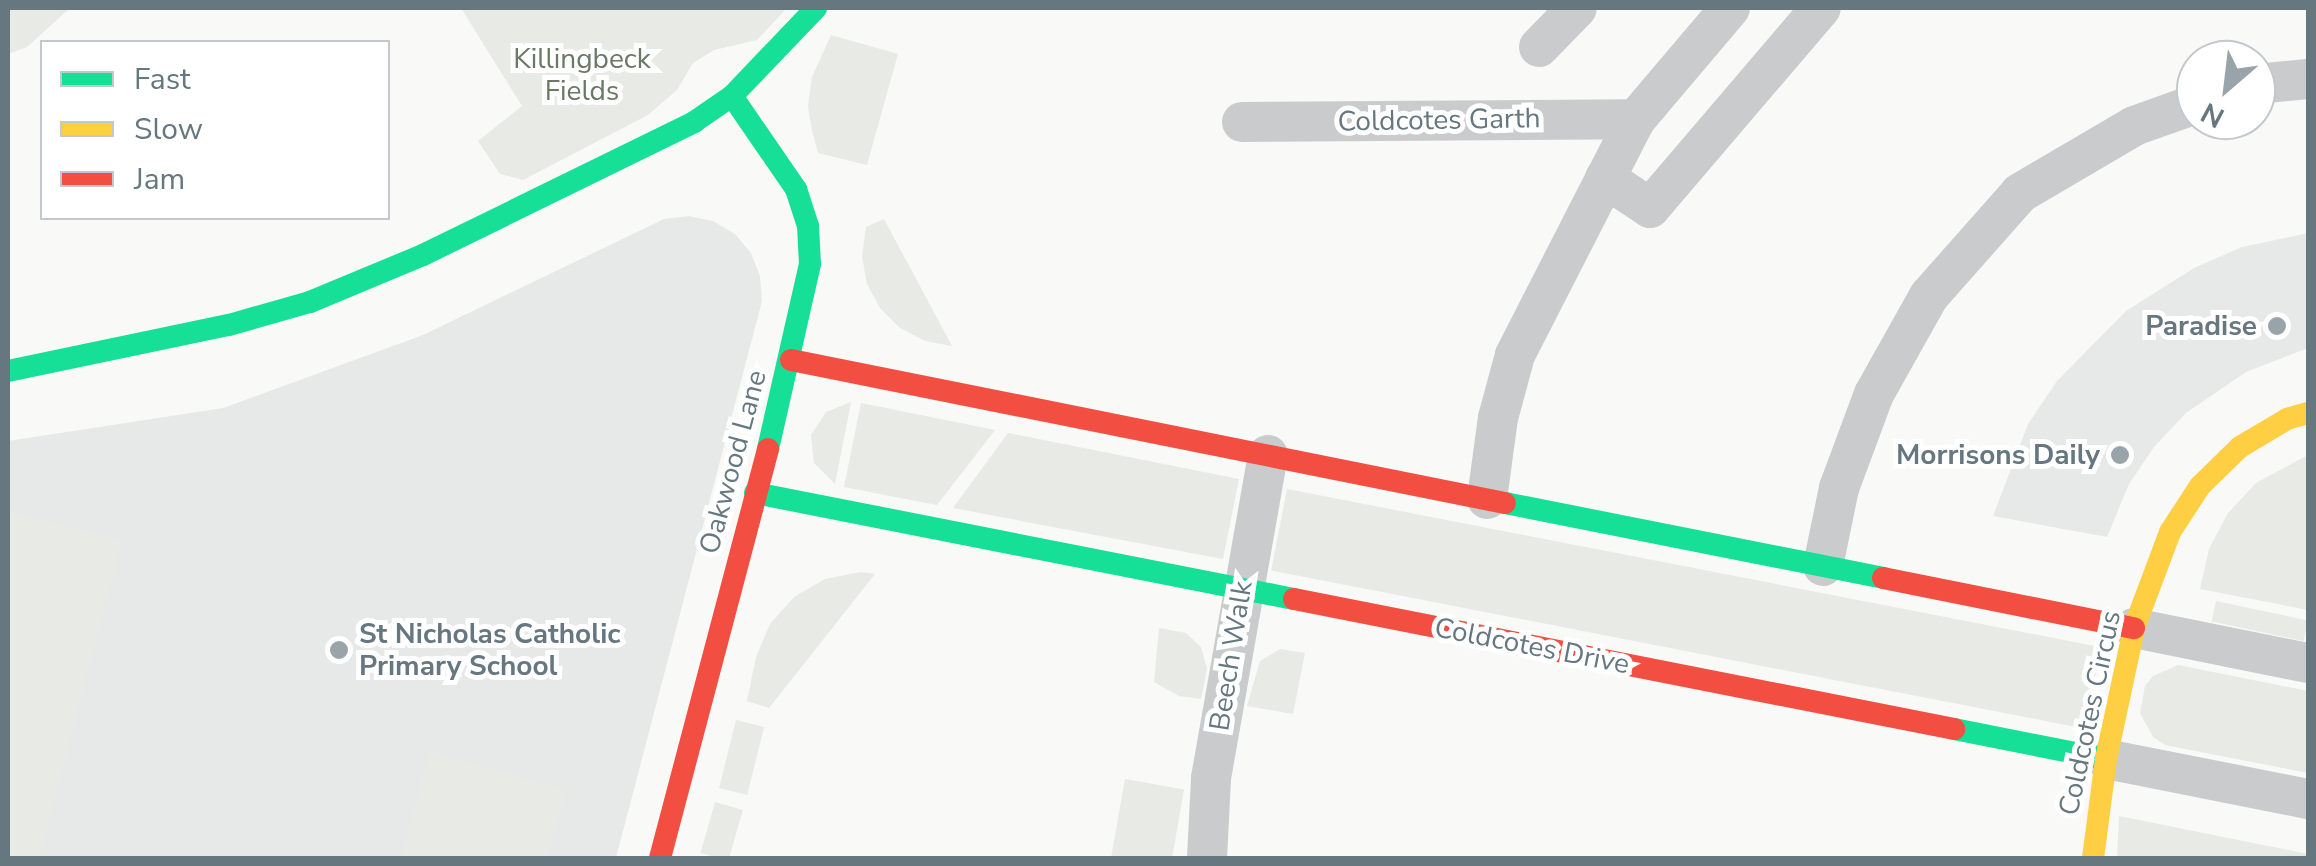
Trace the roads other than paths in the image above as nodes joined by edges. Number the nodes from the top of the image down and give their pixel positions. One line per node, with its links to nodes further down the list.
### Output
1 (816, 8): 8 (street)
2 (1730, 8): 10 (street)
3 (1822, 8): 12 (street)
4 (1570, 10): 5 (street)
5 (1539, 47)
6 (2308, 80): 7 (street)
7 (2276, 82)
8 (732, 96): 13 (street, Oakwood Lane); 14 (street)
9 (2176, 111): 19 (street)
10 (1636, 119): 11 (street, Coldcotes Garth); 12 (street)
11 (1242, 122)
12 (1605, 178): 18 (street)
13 (791, 360): 16 (street); 17 (street, Oakwood Lane)
14 (8, 372)
15 (2308, 412): 21 (street, Coldcotes Circus)
16 (1268, 455): 18 (street); 20 (street, Beech Walk)
17 (756, 493): 20 (street, Coldcotes Drive); 25 (street, Oakwood Lane)
18 (1487, 499): 19 (street)
19 (1823, 566): 21 (street)
20 (1242, 589): 23 (street, Coldcotes Drive); 26 (street, Beech Walk)
21 (2134, 628): 22 (street); 23 (street, Coldcotes Circus)
22 (2308, 663)
23 (2106, 759): 24 (street, Coldcotes Drive); 27 (street, Coldcotes Circus)
24 (2308, 799)
25 (660, 858)
26 (1207, 858)
27 (2093, 858)

